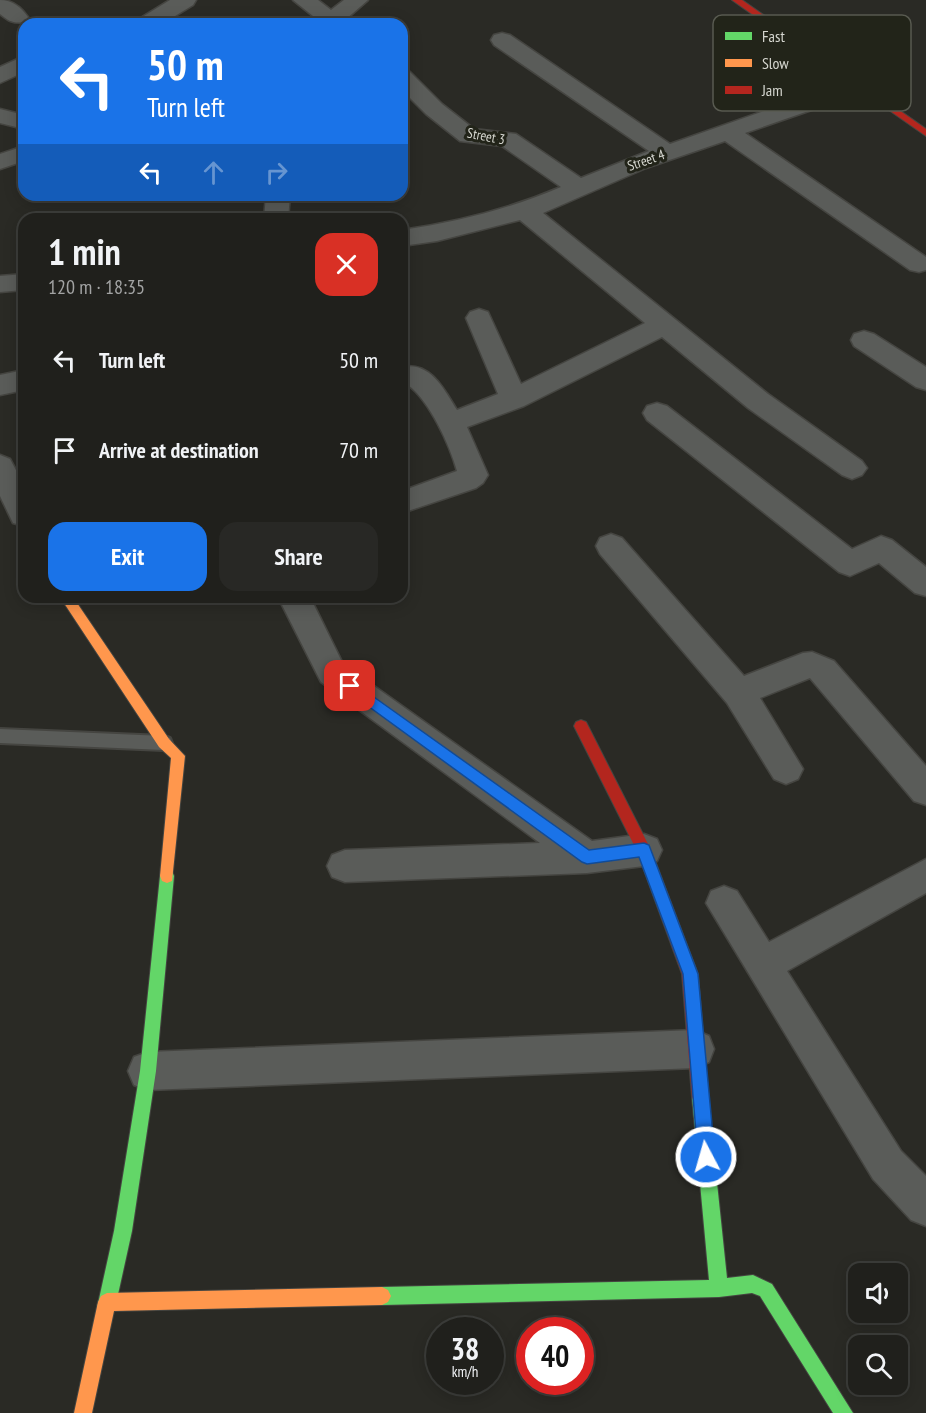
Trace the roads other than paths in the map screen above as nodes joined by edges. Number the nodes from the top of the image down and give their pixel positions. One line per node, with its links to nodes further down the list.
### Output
1 (184, 0): 8 (street)
2 (304, 0): 9 (street)
3 (357, 0): 10 (street)
4 (735, 0): 6 (street)
5 (0, 3): 7 (street)
6 (756, 15)
7 (17, 17)
8 (156, 18)
9 (326, 18)
10 (337, 18)
11 (502, 40): 21 (street)
12 (18, 66): 13 (street)
13 (0, 76)
14 (408, 83): 24 (street, Street 3)
15 (784, 111): 19 (street, Street 4)
16 (894, 111): 20 (street)
17 (0, 116): 18 (street)
18 (18, 120)
19 (728, 132): 21 (street, Street 4); 27 (street)
20 (926, 133)
21 (667, 153): 24 (street, Street 4)
22 (18, 155): 23 (street)
23 (0, 162)
24 (578, 187): 25 (street, Street 4)
25 (525, 210): 26 (street, Street 4); 31 (street)
26 (408, 237)
27 (919, 264)
28 (18, 282): 29 (street)
29 (0, 284)
30 (479, 318): 37 (street)
31 (663, 325): 37 (street); 41 (street)
32 (864, 339): 34 (street)
33 (408, 375): 39 (street)
34 (926, 380)
35 (18, 381): 36 (street)
36 (0, 385)
37 (514, 399): 39 (street)
38 (657, 413): 45 (street)
39 (452, 422): 42 (street)
40 (0, 466): 43 (street)
41 (852, 468)
42 (408, 500)
43 (18, 503)
44 (610, 546): 48 (street)
45 (926, 584)
46 (70, 603): 51 (street)
47 (297, 603): 55 (street)
48 (739, 693): 52 (street); 53 (street)
49 (581, 726): 54 (street)
50 (0, 736): 51 (lane)
51 (164, 743): 61 (street)
52 (786, 769)
53 (926, 790)
54 (644, 850): 55 (street); 60 (street)
55 (587, 857): 56 (street)
56 (345, 866)
57 (926, 875): 59 (street)
58 (724, 903): 59 (street)
59 (762, 965): 62 (street)
60 (695, 1048): 61 (street); 63 (street)
61 (148, 1071): 64 (street)
62 (926, 1205)
63 (719, 1288): 64 (street); 66 (street)
64 (108, 1302): 65 (street)
65 (83, 1413)
66 (844, 1413)

